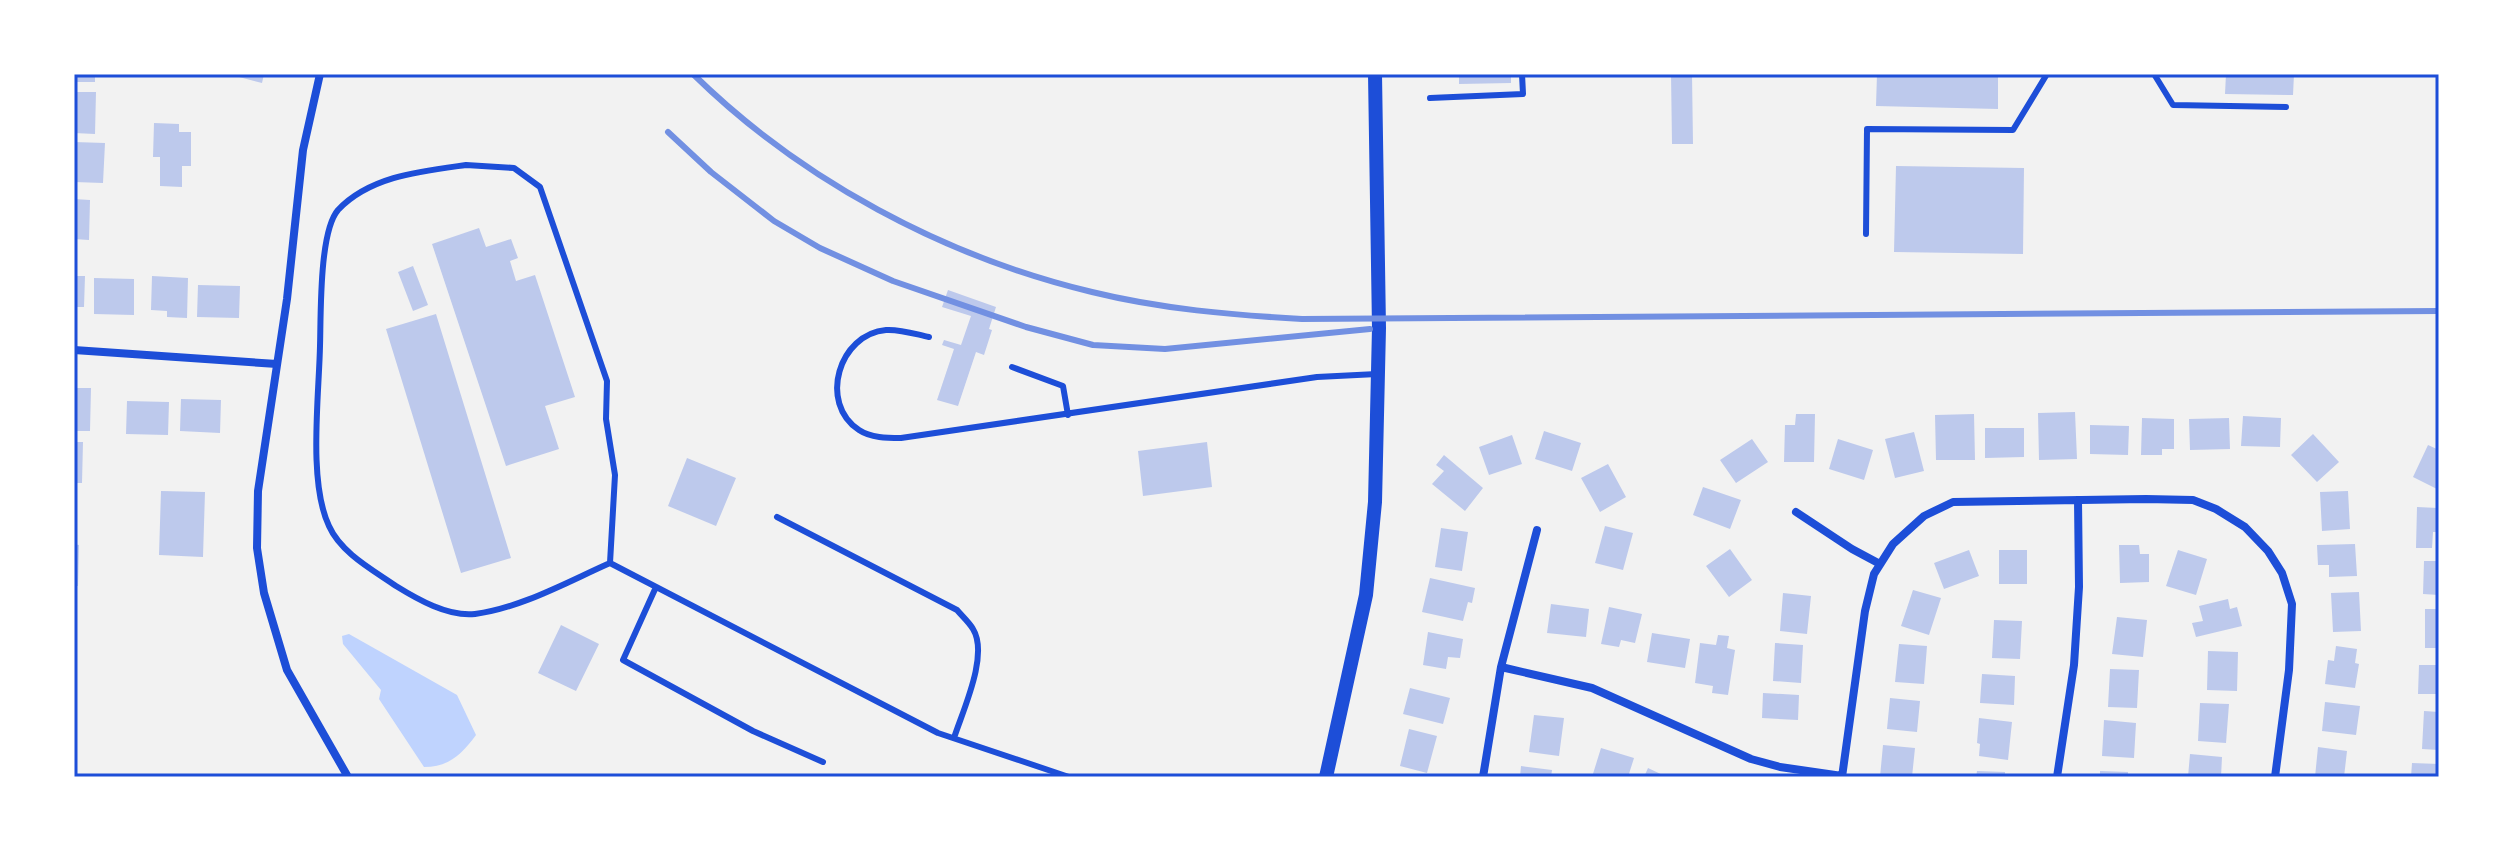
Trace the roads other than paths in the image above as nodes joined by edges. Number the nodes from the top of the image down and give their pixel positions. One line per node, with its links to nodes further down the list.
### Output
1 (320, 74): 11 (street)
2 (1375, 74): 13 (street)
3 (1522, 74): 6 (lane)
4 (2047, 74): 8 (lane)
5 (2154, 74): 7 (lane)
6 (1430, 98)
7 (2286, 107)
8 (1866, 234)
9 (929, 337): 14 (lane)
10 (74, 350): 11 (street)
11 (277, 364): 26 (street)
12 (1012, 367): 14 (lane)
13 (1377, 374): 14 (lane); 28 (street)
14 (1068, 415)
15 (2078, 500): 20 (street); 30 (street); 31 (street)
16 (1796, 512): 20 (street)
17 (777, 517): 23 (lane)
18 (1537, 530): 22 (street)
19 (610, 563): 19 (lane); 21 (lane)
20 (1880, 564): 25 (street)
21 (656, 587): 23 (lane); 24 (lane)
22 (1501, 667): 25 (street); 29 (street)
23 (954, 738): 27 (lane)
24 (823, 762)
25 (1842, 776)
26 (348, 777)
27 (1069, 777)
28 (1326, 777)
29 (1483, 777)
30 (2057, 777)
31 (2275, 777)

